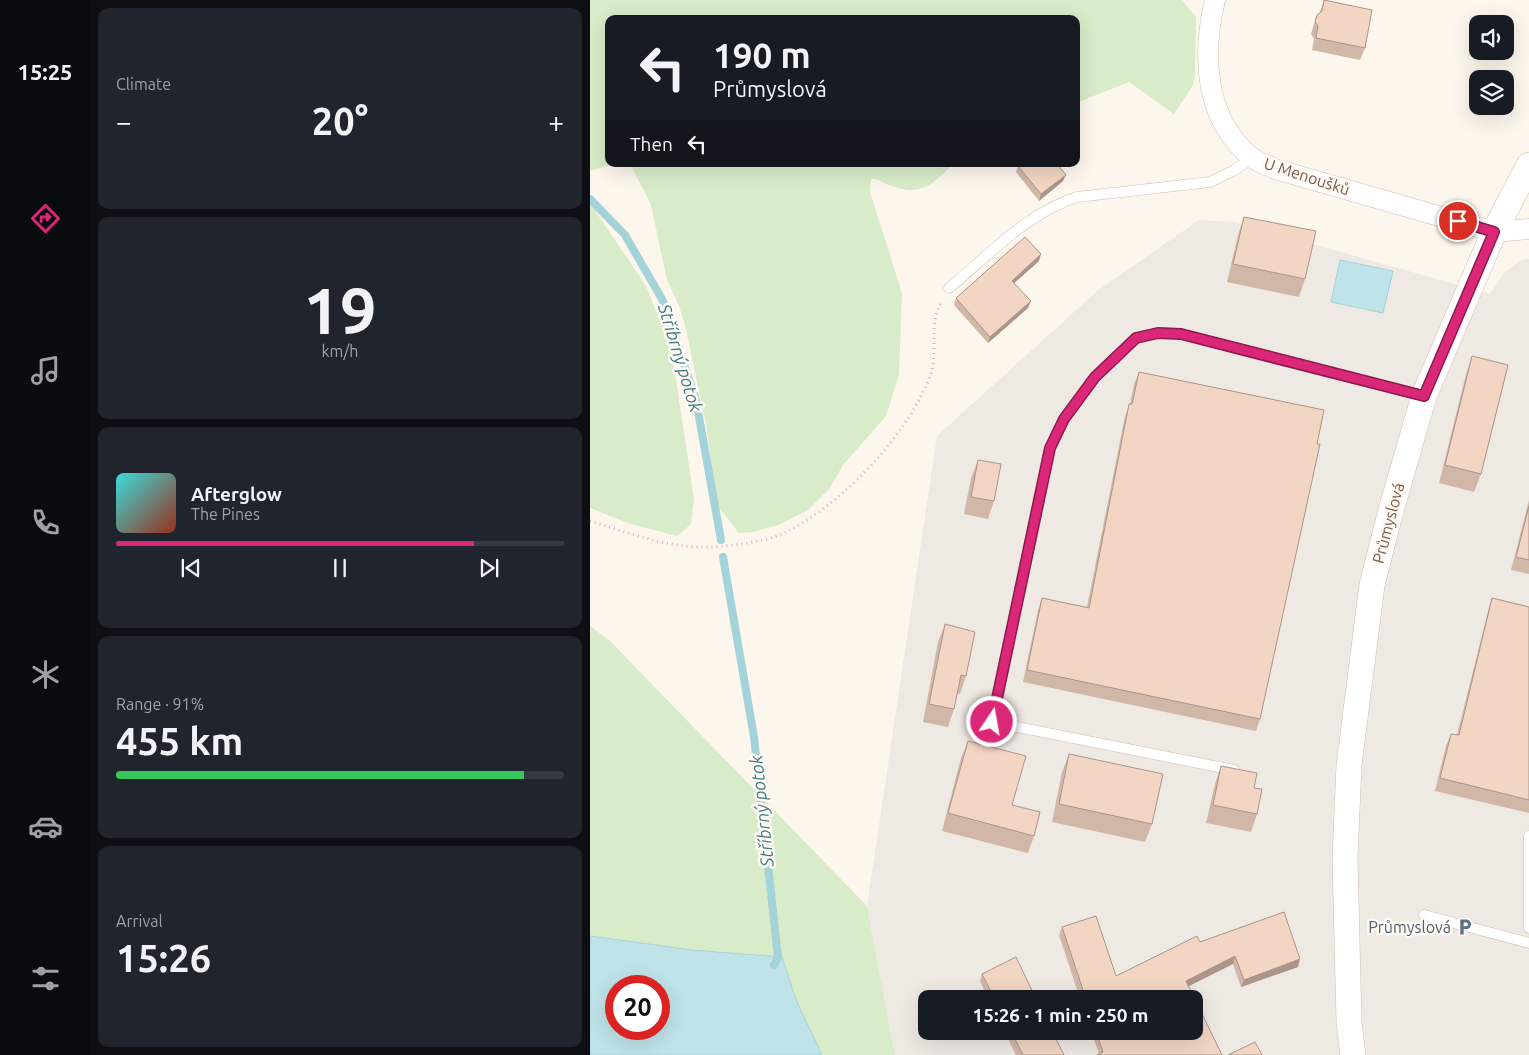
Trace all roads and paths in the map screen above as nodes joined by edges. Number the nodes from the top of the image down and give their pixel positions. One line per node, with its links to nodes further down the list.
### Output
1 (1215, 0): 2 (street, U Menoušků)
2 (1252, 158): 5 (street, U Menoušků); 6 (lane)
3 (1529, 165): 5 (street, Průmyslová)
4 (1529, 229): 5 (street, U Menoušků)
5 (1494, 232): 7 (street, Průmyslová)
6 (949, 288): 8 (path)
7 (1424, 396): 9 (lane); 14 (street, Průmyslová)
8 (590, 521)
9 (1239, 771)
10 (1529, 836): 12 (lane)
11 (1424, 915): 13 (lane)
12 (1529, 928)
13 (1529, 943)
14 (1353, 1055)

